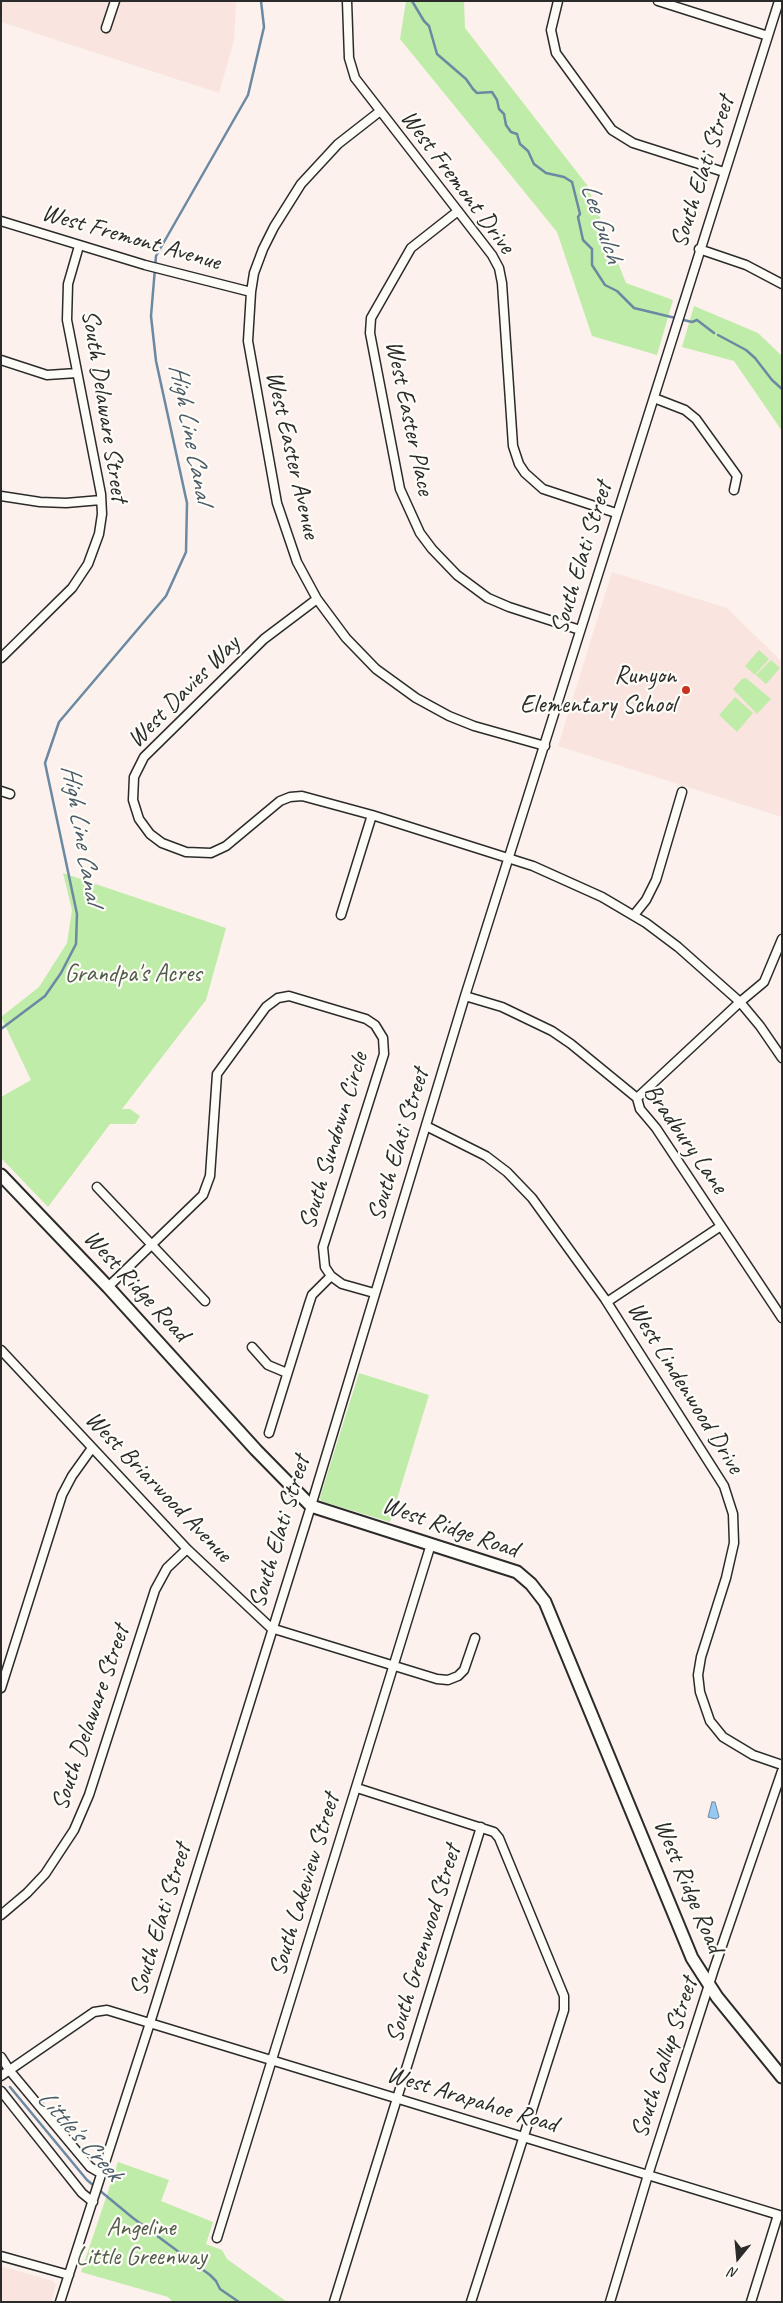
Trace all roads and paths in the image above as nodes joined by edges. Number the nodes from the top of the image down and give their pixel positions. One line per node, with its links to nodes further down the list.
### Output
1 (116, 1): 6 (street)
2 (347, 1): 8 (street, West Fremont Drive)
3 (558, 1): 9 (street)
4 (658, 1): 7 (street)
5 (779, 1): 7 (street, South Elati Street)
6 (106, 28)
7 (768, 36): 9 (street, South Elati Street)
8 (379, 112): 10 (street, West Fremont Drive); 15 (street, West Easter Avenue)
9 (724, 172): 13 (street, South Elati Street)
10 (458, 211): 22 (street, West Fremont Drive); 24 (street, West Easter Place)
11 (1, 222): 12 (street, West Fremont Avenue)
12 (79, 246): 15 (street, West Fremont Avenue); 17 (street, South Delaware Street)
13 (699, 249): 14 (street); 18 (street, South Elati Street)
14 (782, 284)
15 (251, 292): 23 (street, West Easter Avenue)
16 (1, 360): 17 (street)
17 (77, 373): 21 (street, South Delaware Street)
18 (654, 398): 19 (street); 22 (street, South Elati Street)
19 (734, 490)
20 (1, 496): 21 (street)
21 (101, 500): 25 (street, South Delaware Street)
22 (616, 513): 24 (street, South Elati Street)
23 (317, 599): 26 (street, West Easter Avenue); 30 (street, West Davies Way)
24 (580, 630): 26 (street, South Elati Street)
25 (1, 658)
26 (545, 746): 31 (street, South Elati Street)
27 (1, 791): 29 (street)
28 (682, 792): 33 (street)
29 (10, 794)
30 (372, 815): 31 (street, West Davies Way); 32 (street)
31 (510, 858): 33 (street, West Davies Way); 35 (street, South Elati Street)
32 (341, 915)
33 (634, 915): 36 (street, West Davies Way)
34 (782, 939): 36 (street)
35 (465, 996): 38 (street, Bradbury Lane); 39 (street, South Elati Street)
36 (740, 1002): 37 (street, West Davies Way); 38 (street)
37 (782, 1058)
38 (637, 1098): 42 (street, Bradbury Lane)
39 (426, 1126): 46 (street, South Elati Street); 48 (street, West Lindenwood Drive)
40 (1, 1175): 45 (street, West Ridge Road)
41 (97, 1187): 43 (street)
42 (721, 1226): 48 (street); 49 (street, Bradbury Lane)
43 (151, 1245): 44 (street, South Sundown Circle); 45 (street, South Sundown Circle); 47 (street)
44 (330, 1276): 46 (street); 52 (street)
45 (108, 1287): 55 (street, West Ridge Road)
46 (374, 1293): 55 (street, South Elati Street)
47 (205, 1301)
48 (607, 1302): 62 (street, West Lindenwood Drive)
49 (782, 1318)
50 (252, 1347): 52 (street)
51 (2, 1352): 54 (street, West Briarwood Avenue)
52 (287, 1373): 53 (street)
53 (268, 1433)
54 (92, 1448): 57 (street, West Briarwood Avenue); 61 (street)
55 (310, 1506): 56 (street, West Ridge Road); 58 (street, South Elati Street)
56 (431, 1544): 60 (street, South Lakeview Street); 67 (street, West Ridge Road)
57 (187, 1549): 58 (street, West Briarwood Avenue); 66 (street, South Delaware Street)
58 (271, 1628): 60 (street, West Briarwood Avenue); 68 (street, South Elati Street)
59 (475, 1638): 60 (street, West Briarwood Avenue)
60 (395, 1665): 64 (street, South Lakeview Street)
61 (1, 1688)
62 (782, 1766)
63 (782, 1771): 67 (street, South Gallup Street)
64 (356, 1788): 65 (street); 70 (street, South Lakeview Street)
65 (481, 1827): 75 (street, South Greenwood Street); 76 (street)
66 (1, 1915)
67 (709, 1986): 72 (street, West Ridge Road); 77 (street, South Gallup Street)
68 (150, 2023): 70 (street, West Arapahoe Road); 71 (street, West Arapahoe Road); 78 (street, South Elati Street)
69 (1, 2057): 71 (street)
70 (272, 2060): 75 (street, West Arapahoe Road); 81 (street, South Lakeview Street)
71 (10, 2070): 73 (street, West Arapahoe Road); 78 (street)
72 (780, 2070)
73 (1, 2076)
74 (1, 2090): 79 (street)
75 (397, 2098): 76 (street, West Arapahoe Road); 85 (street, South Greenwood Street)
76 (524, 2137): 77 (street, West Arapahoe Road); 86 (street)
77 (648, 2175): 80 (street, West Arapahoe Road); 87 (street, South Gallup Street)
78 (101, 2177): 79 (street, South Elati Street)
79 (93, 2202): 83 (street, South Elati Street)
80 (780, 2215): 88 (street)
81 (217, 2238)
82 (1, 2256): 83 (street)
83 (69, 2275): 84 (street, South Elati Street)
84 (60, 2302)
85 (334, 2302)
86 (471, 2302)
87 (610, 2302)
88 (751, 2302)

